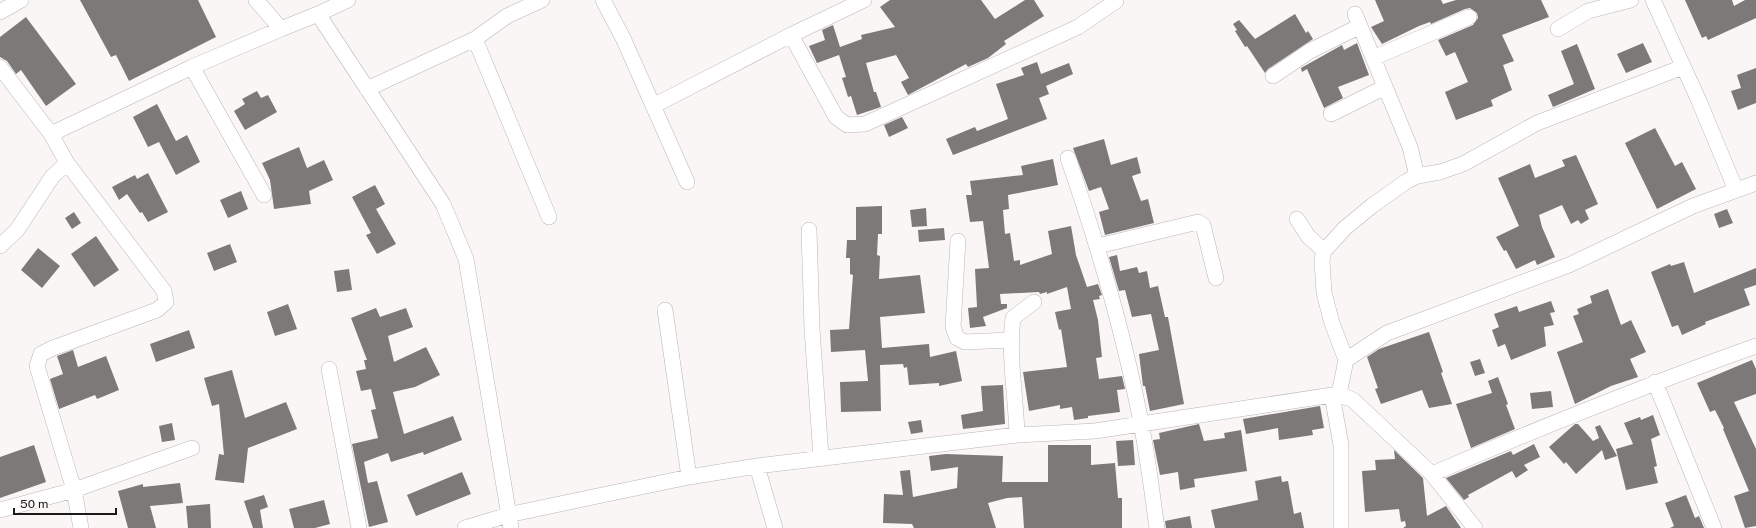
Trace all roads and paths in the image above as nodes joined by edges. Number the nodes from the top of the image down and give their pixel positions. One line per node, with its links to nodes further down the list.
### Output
1 (21, 0): 10 (street)
2 (256, 0): 14 (street)
3 (348, 0): 11 (street)
4 (542, 0): 16 (street)
5 (603, 0): 24 (street)
6 (864, 0): 15 (street)
7 (1631, 0): 13 (street)
8 (1653, 0): 20 (street)
9 (1116, 1): 15 (street)
10 (0, 12)
11 (318, 14): 14 (street); 23 (street)
12 (1469, 17): 17 (street)
13 (1558, 28)
14 (281, 29): 19 (street)
15 (791, 35): 24 (street)
16 (475, 39): 23 (street); 34 (street)
17 (1373, 58): 21 (street); 22 (street)
18 (0, 67): 26 (street)
19 (192, 67): 26 (street); 33 (street)
20 (1683, 67): 29 (street); 32 (street)
21 (1273, 76)
22 (1385, 87): 25 (street); 29 (street)
23 (367, 89): 59 (street)
24 (653, 106): 30 (street)
25 (1331, 114)
26 (51, 134): 28 (street)
27 (1068, 158): 39 (street)
28 (67, 163): 38 (street); 57 (street)
29 (1417, 176): 40 (street)
30 (687, 182)
31 (1756, 183): 32 (street)
32 (1736, 190): 46 (street)
33 (264, 195)
34 (549, 217)
35 (1297, 219): 40 (street)
36 (809, 230): 53 (street)
37 (958, 241): 44 (street)
38 (0, 246)
39 (1098, 246): 41 (street); 50 (street)
40 (1324, 251): 46 (street)
41 (1216, 278)
42 (1034, 302): 44 (street)
43 (665, 310): 56 (street)
44 (1010, 340): 51 (street)
45 (1756, 346): 48 (street)
46 (1346, 360): 49 (street)
47 (329, 369): 61 (street)
48 (1655, 382): 55 (street); 67 (street)
49 (1335, 395): 50 (street); 55 (street); 65 (street)
50 (1141, 423): 51 (street); 64 (street)
51 (1017, 435): 53 (street)
52 (192, 448): 57 (street)
53 (821, 457): 54 (street)
54 (757, 466): 56 (street); 63 (street)
55 (1432, 474): 66 (street)
56 (689, 477): 59 (street)
57 (74, 490): 58 (street); 60 (street)
58 (0, 510)
59 (509, 522): 62 (street)
60 (81, 528)
61 (359, 528)
62 (465, 528)
63 (775, 528)
64 (1157, 528)
65 (1342, 528)
66 (1475, 528)
67 (1714, 528)

